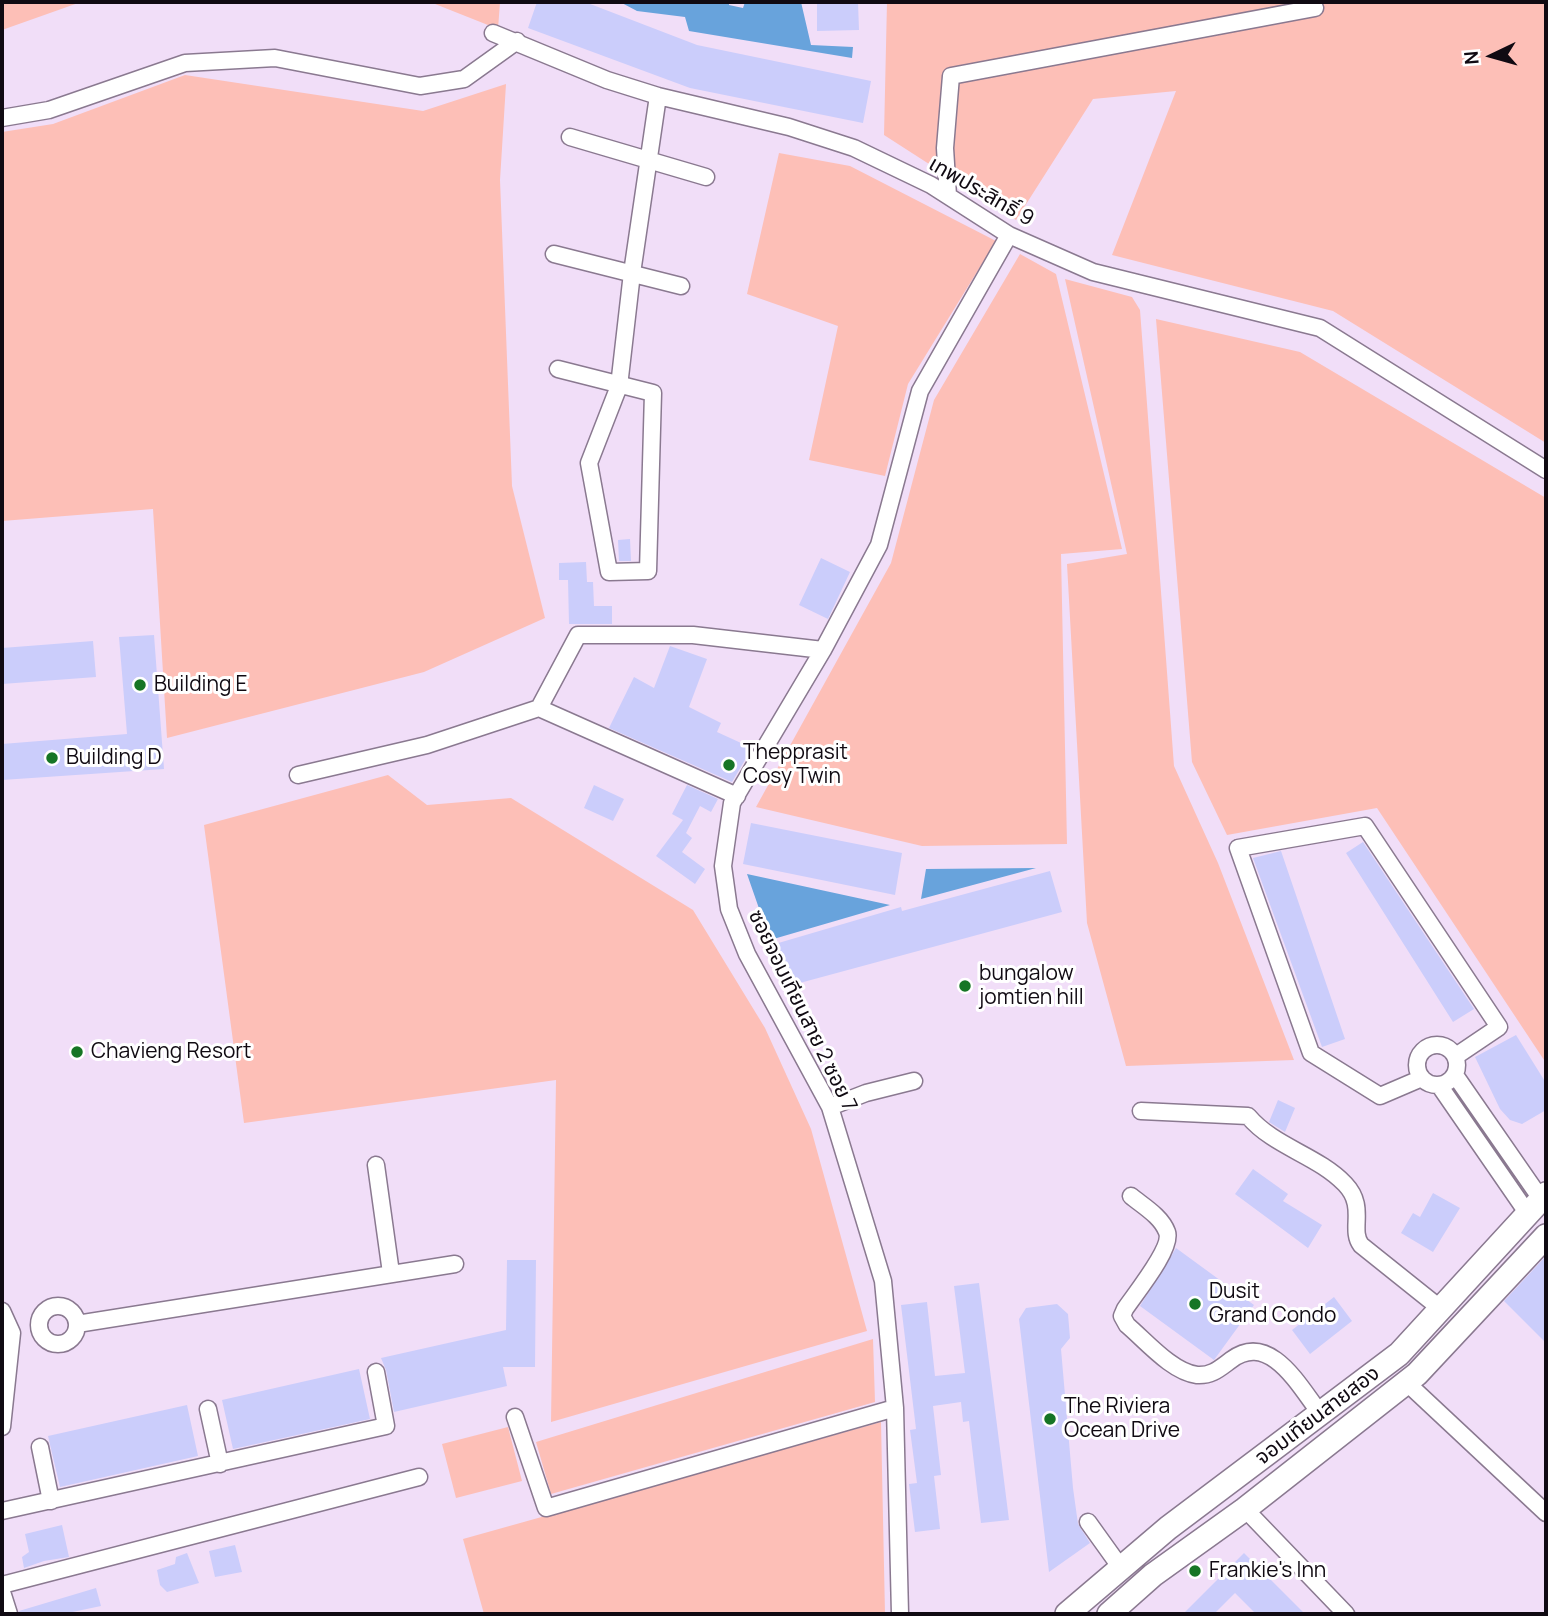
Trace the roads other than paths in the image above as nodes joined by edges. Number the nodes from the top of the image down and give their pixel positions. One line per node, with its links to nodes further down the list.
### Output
1 (1315, 8): 9 (street)
2 (493, 33): 3 (street, เทพประสิทธิ์ 9)
3 (517, 41): 4 (street, เทพประสิทธิ์ 9); 5 (street)
4 (658, 96): 7 (street); 9 (street, เทพประสิทธิ์ 9)
5 (2, 118)
6 (570, 137): 7 (street)
7 (647, 161): 8 (street); 12 (street)
8 (706, 177)
9 (948, 196): 10 (street, เทพประสิทธิ์ 9)
10 (1009, 235): 16 (street, เทพประสิทธิ์ 9); 17 (street, ซอยจอมเทียนสาย 2 ซอย 7)
11 (554, 254): 12 (street)
12 (632, 273): 13 (street); 15 (street)
13 (681, 286)
14 (558, 369): 15 (street)
15 (619, 386): 15 (street)
16 (1546, 470)
17 (823, 650): 18 (street); 20 (street, ซอยจอมเทียนสาย 2 ซอย 7)
18 (539, 708): 19 (street); 20 (street)
19 (298, 775)
20 (737, 796): 26 (street, ซอยจอมเทียนสาย 2 ซอย 7)
21 (1456, 1056): 22 (street); 23 (street); 23 (street)
22 (1455, 1075): 25 (street); 30 (street)
23 (1422, 1078): 25 (street)
24 (914, 1081): 26 (street)
25 (1439, 1085): 30 (street)
26 (830, 1107): 41 (street, ซอยจอมเทียนสาย 2 ซอย 7)
27 (1141, 1111): 34 (street)
28 (376, 1166): 33 (street)
29 (1131, 1196): 43 (street)
30 (1538, 1202): 34 (main road, จอมเทียนสายสอง)
31 (1546, 1236): 40 (main road, จอมเทียนสายสอง)
32 (455, 1264): 33 (street)
33 (391, 1273): 36 (street)
34 (1441, 1310): 43 (main road, จอมเทียนสายสอง)
35 (2, 1311): 38 (street)
36 (77, 1324): 37 (street); 37 (street)
37 (39, 1329): 38 (street)
38 (12, 1333): 45 (street)
39 (376, 1372): 47 (street)
40 (1406, 1382): 50 (main road, จอมเทียนสายสอง); 52 (street)
41 (895, 1408): 44 (street); 58 (street, ซอยจอมเทียนสาย 2 ซอย 7)
42 (208, 1409): 47 (street)
43 (1321, 1413): 54 (main road, จอมเทียนสายสอง)
44 (515, 1417)
45 (2, 1427)
46 (40, 1447): 49 (street)
47 (220, 1464): 49 (street)
48 (419, 1477): 55 (street)
49 (51, 1501): 51 (street)
50 (1245, 1509): 60 (main road, จอมเทียนสายสอง); 61 (street)
51 (2, 1511)
52 (1546, 1513)
53 (1088, 1522): 54 (street)
54 (1121, 1568): 59 (main road, จอมเทียนสายสอง)
55 (2, 1585)
56 (2, 1592): 57 (street)
57 (9, 1614)
58 (900, 1614)
59 (1067, 1614)
60 (1109, 1614)
61 (1346, 1614)

